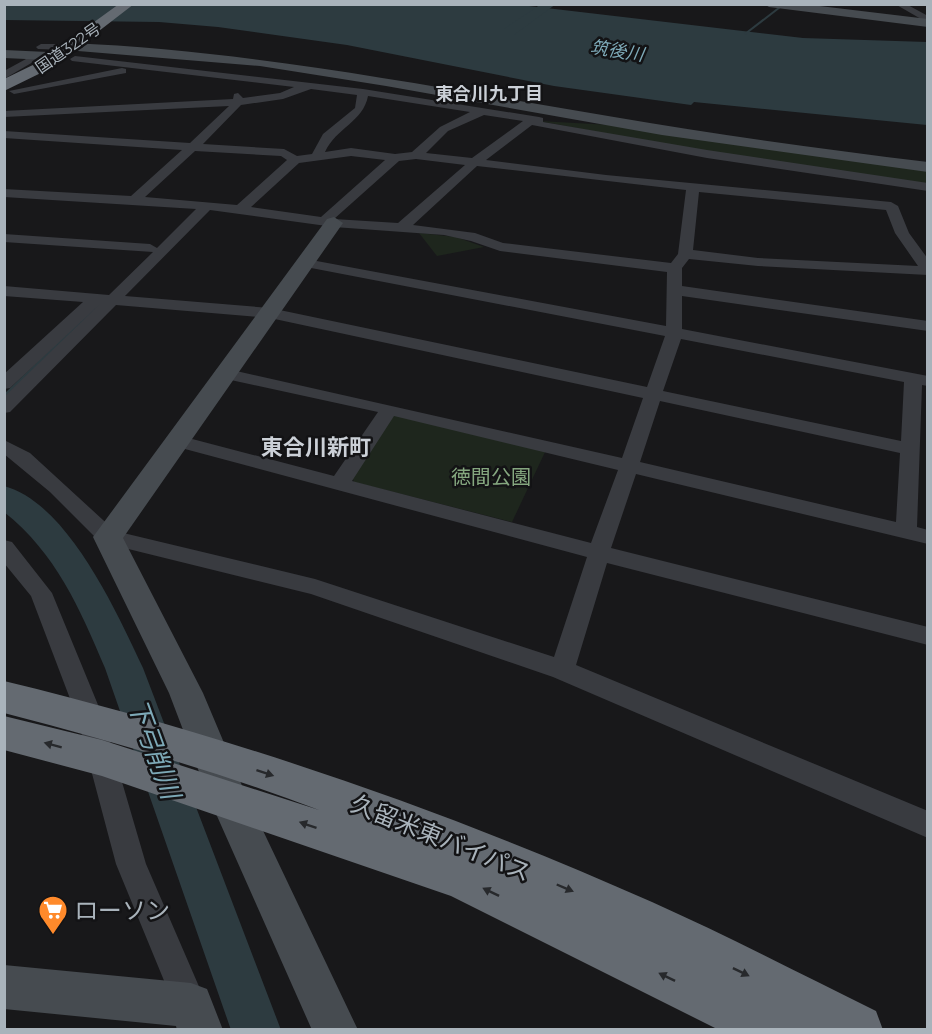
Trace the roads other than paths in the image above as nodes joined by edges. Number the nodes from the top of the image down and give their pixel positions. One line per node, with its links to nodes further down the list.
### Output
1 (128, 4): 8 (highway, 国道322号)
2 (769, 4): 5 (street)
3 (790, 4): 5 (street)
4 (899, 4): 5 (street)
5 (927, 21)
6 (43, 53): 7 (street); 8 (street); 12 (street)
7 (4, 54)
8 (71, 56): 9 (street); 12 (highway, 国道322号); 12 (street); 20 (street)
9 (141, 68): 10 (street); 11 (street)
10 (201, 73): 13 (street); 15 (street)
11 (82, 79): 12 (street); 16 (street)
12 (8, 83)
13 (315, 86): 14 (street); 15 (street)
14 (363, 92): 17 (street); 23 (street)
15 (238, 102): 16 (street); 22 (street)
16 (122, 108): 18 (street)
17 (480, 112): 19 (street); 24 (street)
18 (4, 114)
19 (531, 120): 20 (street); 27 (street); 29 (street)
20 (629, 124): 28 (street)
21 (4, 134): 22 (street)
22 (190, 146): 26 (street); 32 (street)
23 (318, 155): 25 (street); 26 (street)
24 (416, 155): 25 (street); 27 (street)
25 (395, 158): 36 (street)
26 (295, 160): 35 (street)
27 (474, 163): 30 (street); 37 (street)
28 (927, 167)
29 (927, 187)
30 (693, 188): 40 (street); 43 (street)
31 (4, 193): 32 (street)
32 (134, 200): 33 (street)
33 (190, 204): 34 (street); 39 (street)
34 (206, 207): 35 (street); 47 (street)
35 (240, 209): 36 (street)
36 (329, 222): 37 (street); 41 (street)
37 (400, 229): 42 (street)
38 (4, 238): 39 (street)
39 (150, 248): 46 (street)
40 (685, 254): 42 (street); 43 (street)
41 (306, 263): 48 (street); 50 (street)
42 (675, 268): 44 (street)
43 (927, 271)
44 (675, 290): 49 (street); 50 (street)
45 (4, 291): 46 (street)
46 (97, 297): 47 (street); 53 (street)
47 (115, 299): 48 (street); 55 (street)
48 (270, 313): 51 (street); 54 (street)
49 (927, 326)
50 (674, 334): 52 (street); 54 (street)
51 (223, 373): 56 (street); 57 (street)
52 (920, 380): 59 (street)
53 (4, 384)
54 (654, 393): 59 (street); 60 (street)
55 (4, 408)
56 (389, 409): 60 (street); 61 (street)
57 (177, 441): 61 (street); 63 (street)
58 (4, 446): 63 (street)
59 (911, 449): 62 (street)
60 (630, 467): 62 (street); 66 (street)
61 (340, 483): 66 (street)
62 (906, 532): 64 (street)
63 (108, 537): 68 (street); 72 (street)
64 (927, 537)
65 (4, 547): 70 (street)
66 (598, 553): 67 (street); 68 (street)
67 (927, 636)
68 (562, 670): 75 (street)
69 (4, 697): 70 (highway, 久留米東バイパス)
70 (90, 717): 72 (highway, 久留米東バイパス); 73 (street)
71 (4, 733): 73 (highway, 久留米東バイパス, one-way to 71)
72 (210, 755): 74 (street); 80 (highway, 久留米東バイパス, one-way to 80)
73 (102, 758): 74 (highway, 久留米東バイパス); 77 (street)
74 (228, 798): 78 (street); 79 (highway, 久留米東バイパス, one-way to 74)
75 (927, 825)
76 (4, 987): 77 (street)
77 (195, 1017)
78 (335, 1029)
79 (776, 1029)
80 (857, 1029)

